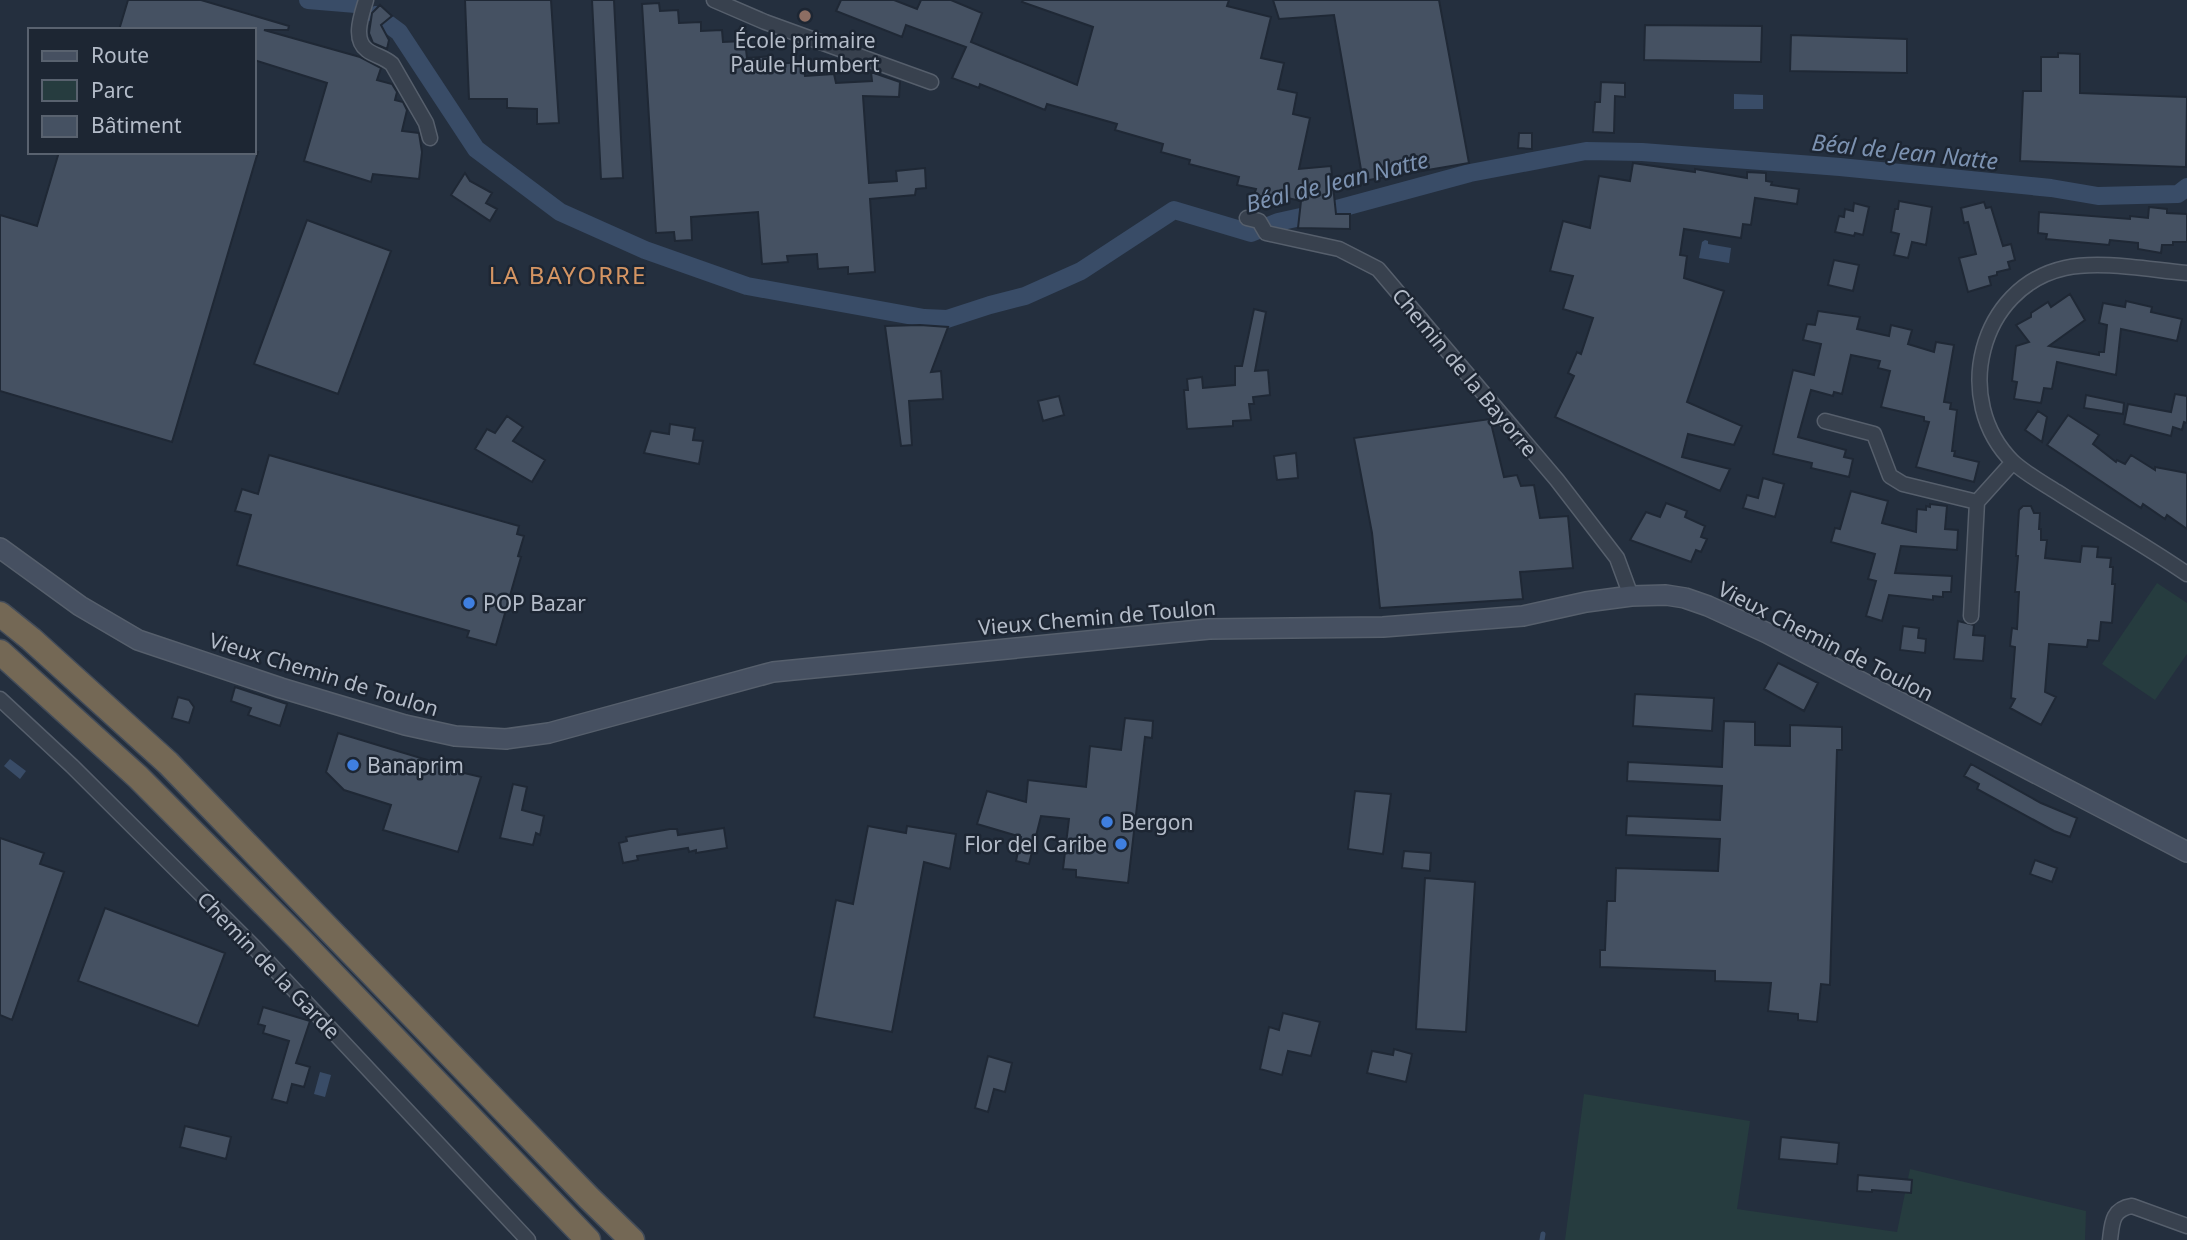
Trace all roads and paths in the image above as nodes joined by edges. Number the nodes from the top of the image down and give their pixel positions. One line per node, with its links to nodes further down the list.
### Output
1 (366, 0): 4 (street)
2 (714, 0): 3 (street)
3 (931, 82)
4 (430, 138)
5 (1257, 223): 12 (street, Chemin de la Bayorre)
6 (2187, 273): 8 (street)
7 (1825, 421): 9 (street)
8 (2013, 461): 9 (street); 11 (street)
9 (1977, 502): 14 (street)
10 (0, 548): 12 (street, Vieux Chemin de Toulon)
11 (2187, 574)
12 (1631, 596): 17 (street, Vieux Chemin de Toulon)
13 (0, 614): 21 (highway)
14 (1971, 616)
15 (0, 653): 20 (highway)
16 (0, 698): 19 (street, Chemin de la Garde)
17 (2187, 852)
18 (2187, 1226): 22 (street)
19 (528, 1240)
20 (588, 1240)
21 (632, 1240)
22 (2110, 1240)

